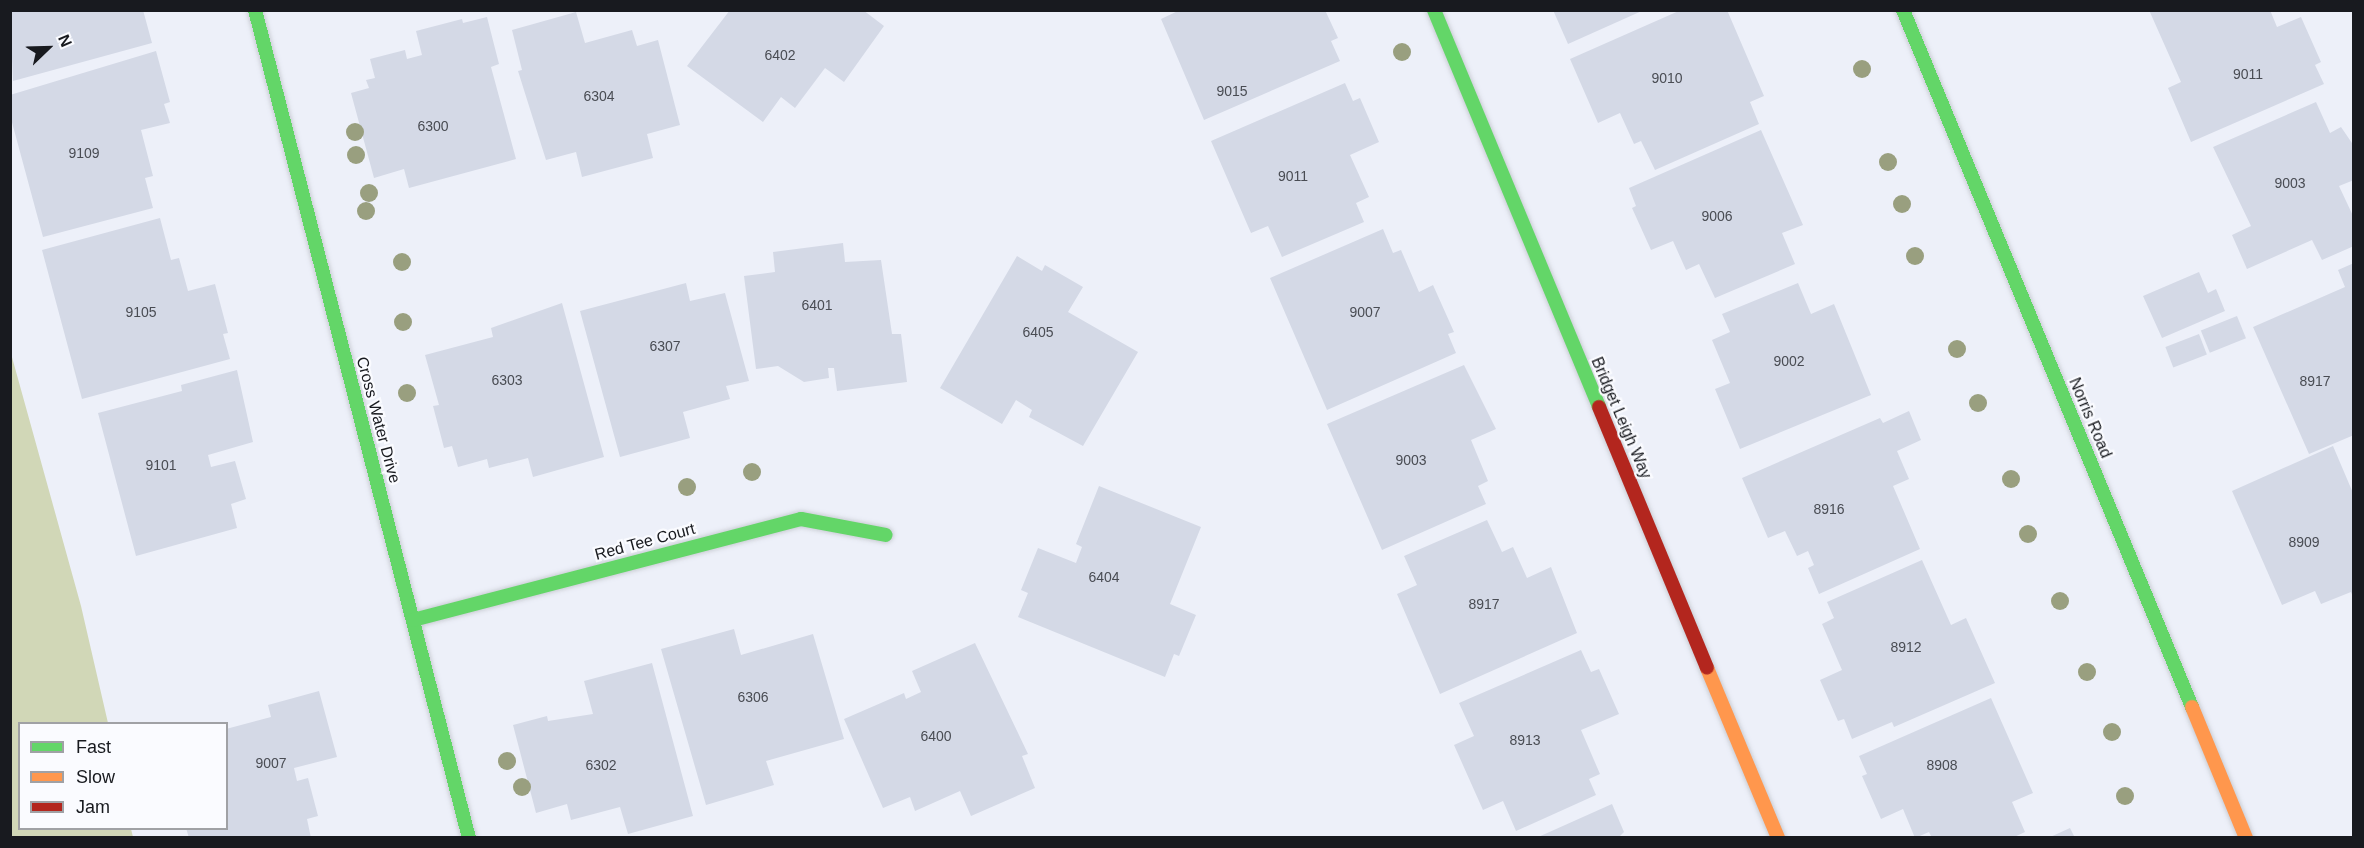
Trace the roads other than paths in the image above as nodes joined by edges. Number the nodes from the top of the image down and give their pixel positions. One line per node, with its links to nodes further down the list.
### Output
1 (255, 10): 5 (street, Cross Water Drive)
2 (1434, 10): 7 (street, Bridget Leigh Way)
3 (1904, 10): 8 (street, Norris Road)
4 (886, 535): 5 (street, Red Tee Court)
5 (413, 620): 6 (street, Cross Water Drive)
6 (469, 837)
7 (1778, 837)
8 (2246, 837)

